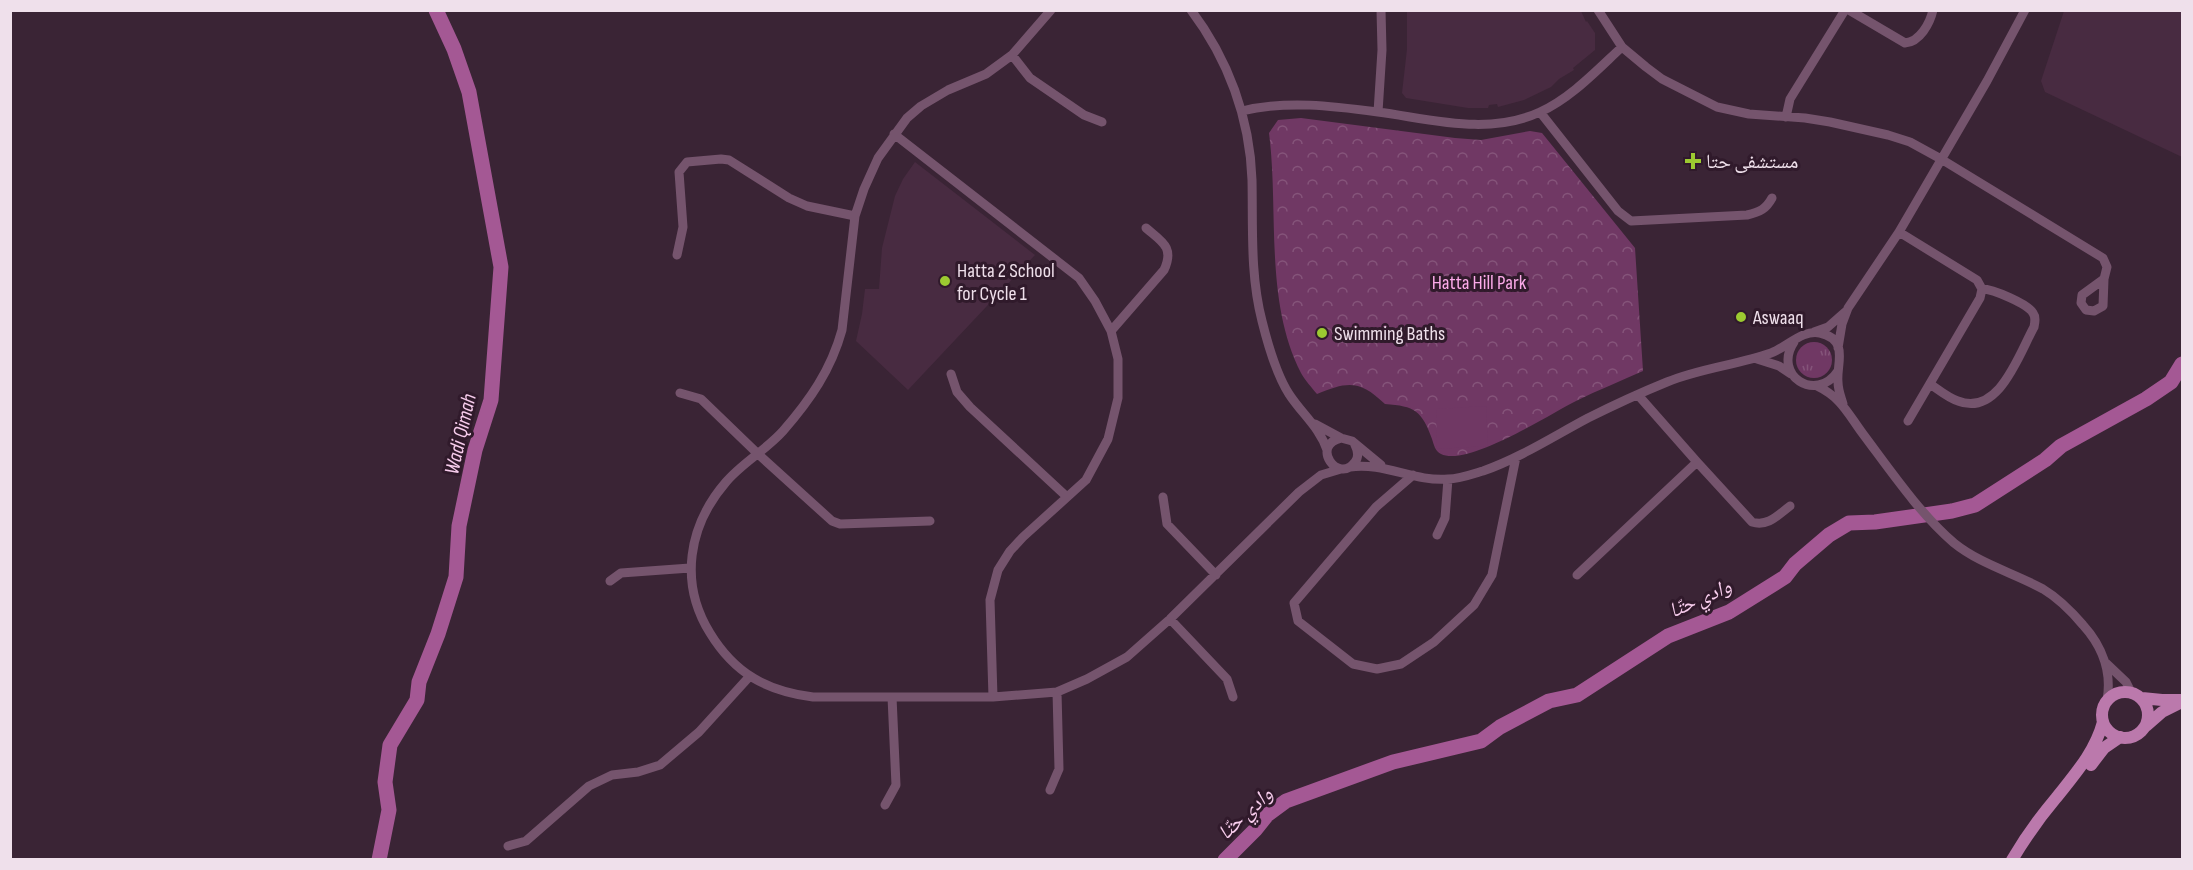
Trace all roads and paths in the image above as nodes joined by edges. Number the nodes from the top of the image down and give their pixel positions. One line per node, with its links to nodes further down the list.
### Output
1 (1051, 10): 9 (street)
2 (1191, 10): 10 (street)
3 (1381, 10): 11 (street)
4 (1598, 10): 8 (street)
5 (1847, 10): 6 (street); 13 (street)
6 (1933, 10)
7 (2025, 10): 16 (street)
8 (1622, 47): 12 (street); 13 (street)
9 (1012, 55): 14 (street); 15 (street)
10 (1242, 111): 11 (street); 39 (street)
11 (1378, 112): 12 (street)
12 (1540, 112): 17 (street)
13 (1786, 117): 16 (street)
14 (1102, 122)
15 (894, 134): 18 (street); 25 (street)
16 (1941, 159): 20 (street); 22 (street)
17 (1772, 198)
18 (855, 216): 21 (street); 43 (street)
19 (1146, 228): 25 (street)
20 (1899, 232): 23 (street); 24 (street)
21 (677, 255)
22 (2104, 279)
23 (1982, 289): 33 (street); 33 (street)
24 (1848, 308): 26 (street); 28 (street)
25 (1112, 331): 51 (street)
26 (1813, 333): 27 (street); 28 (street)
27 (1794, 342): 29 (street); 32 (street)
28 (1838, 348): 30 (street)
29 (1755, 358): 32 (street); 36 (street)
30 (1838, 371): 34 (street); 37 (street)
31 (951, 374): 51 (street)
32 (1792, 374): 34 (street)
33 (1930, 384): 38 (street)
34 (1817, 386): 37 (street)
35 (680, 393): 43 (street)
36 (1638, 395): 44 (street); 45 (street)
37 (1843, 404): 61 (street)
38 (1908, 421)
39 (1312, 423): 40 (street); 42 (street)
40 (1341, 438): 41 (street); 42 (street)
41 (1355, 445): 46 (street); 47 (street)
42 (1327, 453): 46 (street); 49 (street)
43 (758, 454): 54 (street); 56 (street)
44 (1516, 457): 48 (street); 50 (street)
45 (1697, 462): 53 (street); 58 (street)
46 (1345, 468): 47 (street); 49 (street)
47 (1386, 468): 48 (street)
48 (1413, 475): 50 (street)
49 (1321, 476): 57 (street)
50 (1448, 479): 55 (street)
51 (1066, 496): 66 (street)
52 (1163, 497): 57 (street)
53 (1790, 506)
54 (930, 521)
55 (1437, 535)
56 (690, 568): 59 (street); 62 (street)
57 (1216, 575): 60 (street)
58 (1577, 575)
59 (609, 581)
60 (1170, 619): 63 (street); 67 (street)
61 (2106, 663): 64 (street); 68 (street)
62 (749, 677): 65 (street); 75 (street)
63 (1057, 692): 66 (street); 73 (street)
64 (2136, 695): 68 (main road); 69 (main road); 71 (main road)
65 (892, 697): 66 (street); 74 (street)
66 (993, 698)
67 (1233, 698)
68 (2107, 700): 70 (main road)
69 (2182, 701): 71 (main road)
70 (2103, 722): 72 (main road); 76 (main road)
71 (2145, 727): 72 (main road)
72 (2120, 737): 77 (main road)
73 (1050, 790)
74 (885, 805)
75 (508, 846)
76 (2012, 860)
77 (2020, 860)

